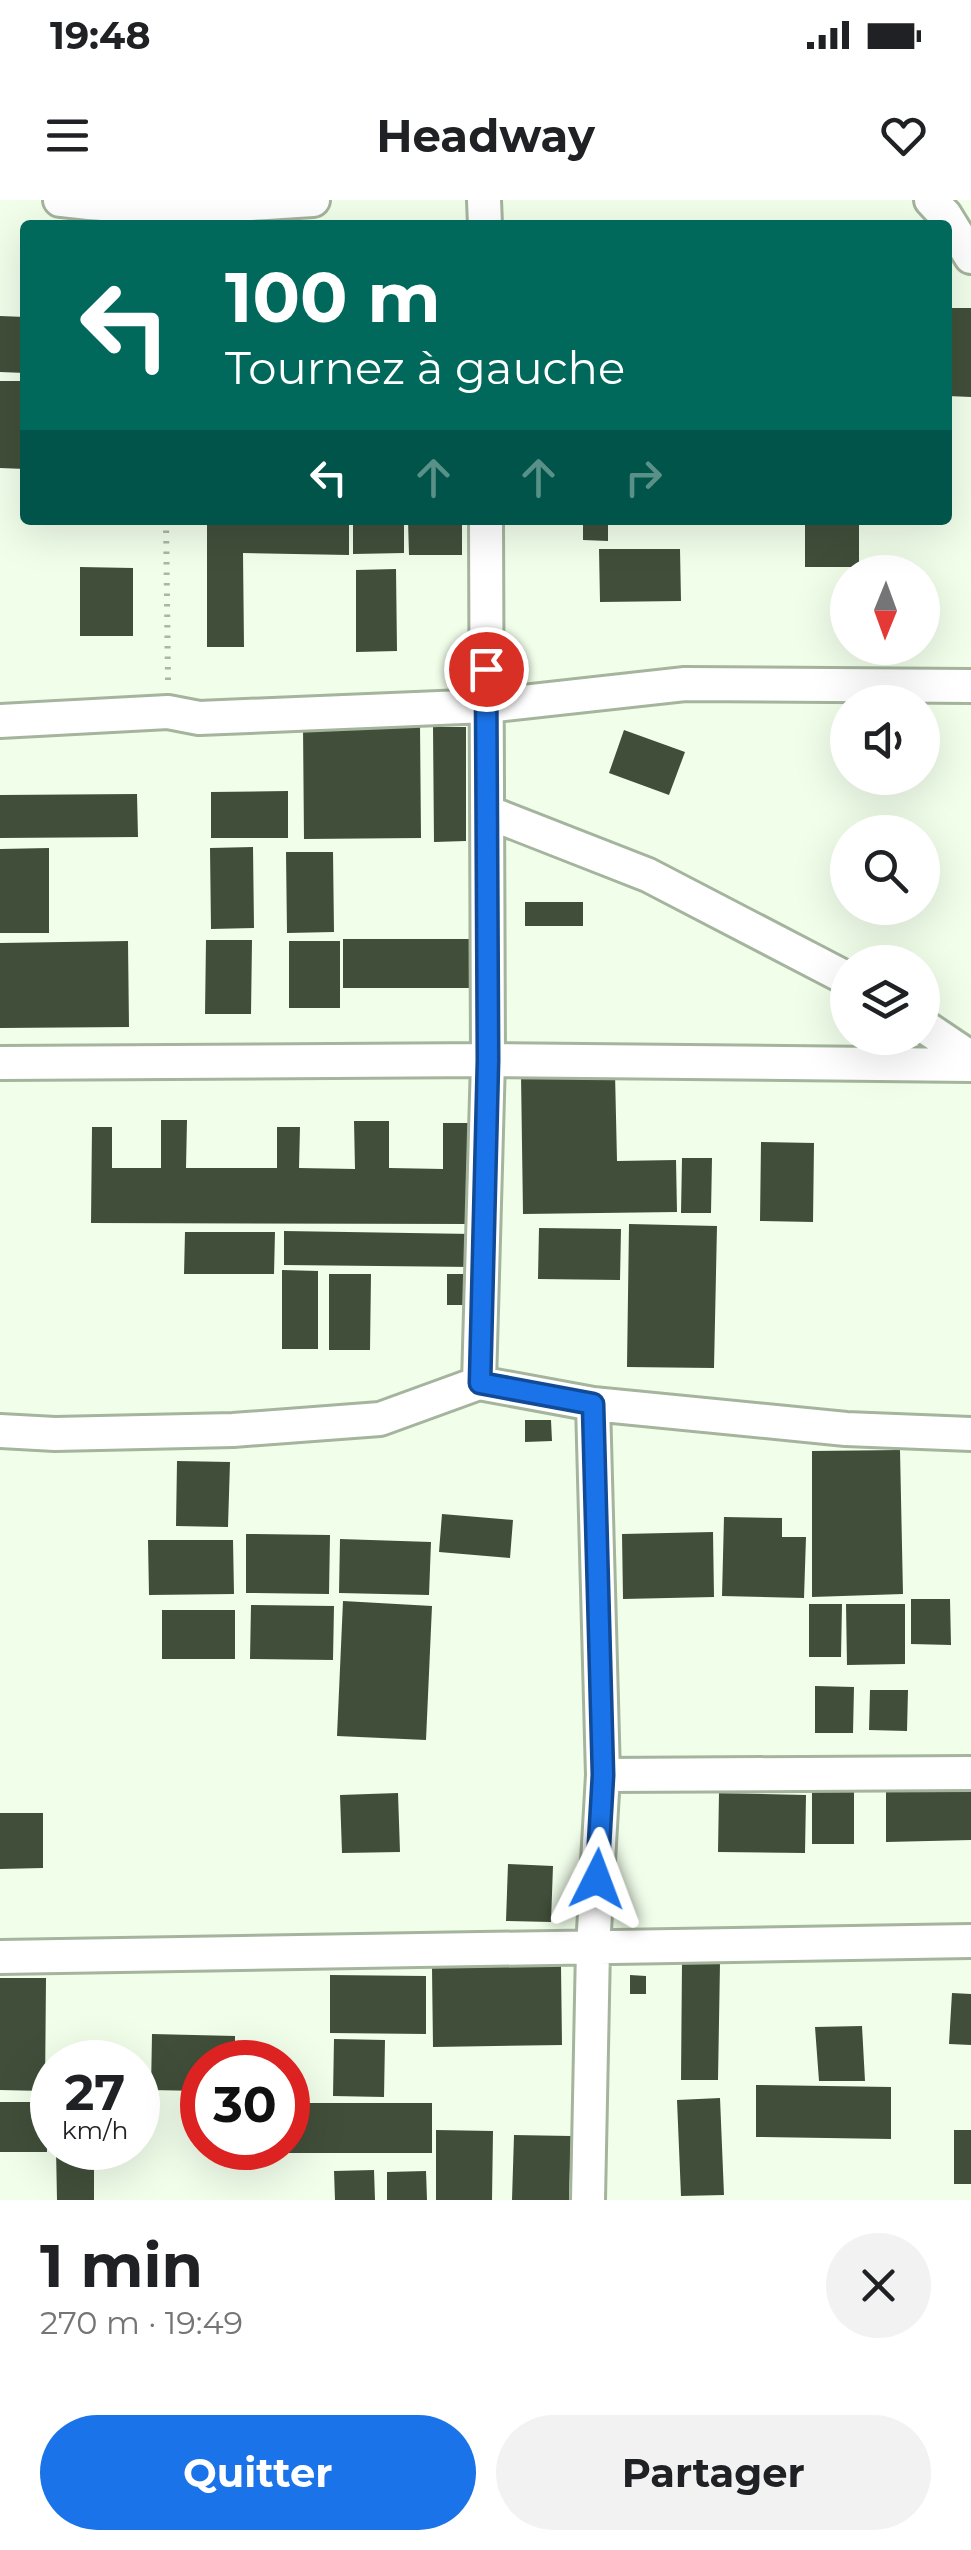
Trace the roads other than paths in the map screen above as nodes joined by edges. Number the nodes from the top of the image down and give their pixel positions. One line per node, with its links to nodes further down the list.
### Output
1 (60, 200): 2 (street)
2 (312, 200)
3 (931, 200): 4 (street)
4 (948, 220)
5 (952, 227): 6 (street)
6 (971, 258)
7 (486, 525): 9 (street)
8 (971, 686): 9 (street)
9 (486, 706): 10 (street); 11 (street)
10 (0, 720)
11 (487, 812): 12 (street); 14 (street)
12 (830, 970)
13 (940, 1038): 15 (street)
14 (488, 1060): 15 (street); 16 (street); 17 (street)
15 (971, 1061)
16 (0, 1064)
17 (480, 1383): 18 (street); 19 (street)
18 (593, 1404): 20 (street); 22 (street)
19 (0, 1431)
20 (971, 1434)
21 (971, 1772): 22 (street)
22 (603, 1775): 24 (street)
23 (971, 1940): 24 (street)
24 (593, 1948): 25 (street); 26 (street)
25 (0, 1956)
26 (588, 2200)

